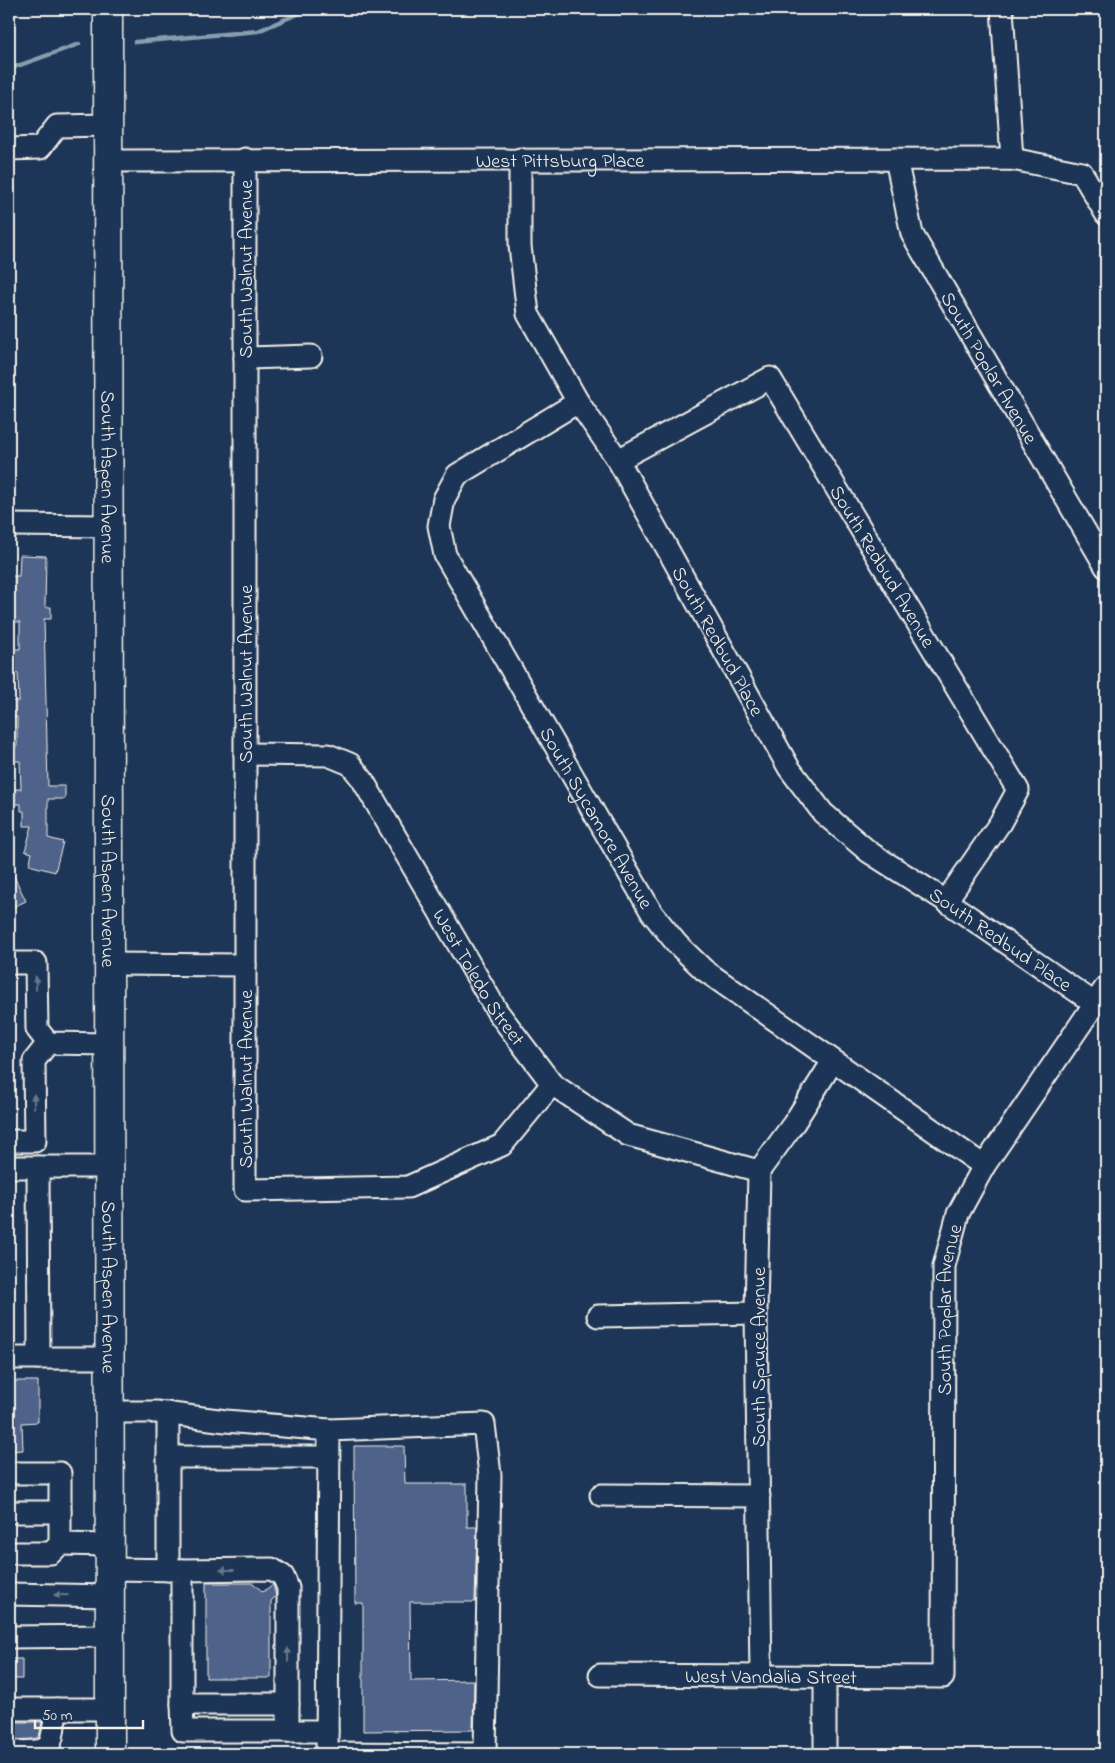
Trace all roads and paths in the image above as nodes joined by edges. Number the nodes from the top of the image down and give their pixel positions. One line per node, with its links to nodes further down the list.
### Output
1 (108, 9): 3 (main road, South Aspen Avenue)
2 (1002, 9): 8 (street)
3 (108, 125): 4 (street); 9 (main road, South Aspen Avenue)
4 (9, 149)
5 (244, 159): 6 (street, West Pittsburg Place); 9 (street, West Pittsburg Place); 12 (street, South Walnut Avenue)
6 (520, 159): 7 (street, West Pittsburg Place); 13 (street, South Redbud Place)
7 (896, 159): 8 (street, West Pittsburg Place); 17 (street, South Poplar Avenue)
8 (1012, 159): 10 (street, West Pittsburg Place)
9 (108, 161): 16 (main road, South Aspen Avenue)
10 (1106, 214)
11 (311, 356): 12 (street)
12 (245, 358): 18 (street, South Walnut Avenue)
13 (578, 402): 14 (street, South Redbud Place); 26 (street, South Sycamore Avenue)
14 (618, 460): 19 (street, South Redbud Place); 19 (street, South Redbud Avenue)
15 (9, 525): 16 (street)
16 (108, 526): 21 (main road, South Aspen Avenue)
17 (1106, 568)
18 (245, 754): 22 (street, South Walnut Avenue); 27 (street, West Toledo Street)
19 (946, 901): 23 (street, South Redbud Place)
20 (9, 963): 24 (street, one-way to 20)
21 (108, 964): 22 (street); 25 (main road, South Aspen Avenue)
22 (245, 965): 27 (street, South Walnut Avenue)
23 (1100, 995): 29 (street, South Poplar Avenue)
24 (42, 1036): 25 (street); 28 (street, one-way to 24)
25 (108, 1044): 32 (main road, South Aspen Avenue)
26 (833, 1061): 29 (street, South Sycamore Avenue); 33 (street)
27 (552, 1084): 33 (street, West Toledo Street)
28 (9, 1141)
29 (984, 1166): 60 (street, South Poplar Avenue)
30 (9, 1167): 31 (street)
31 (38, 1167): 32 (street); 37 (street)
32 (108, 1167): 38 (main road, South Aspen Avenue)
33 (759, 1171): 34 (street, South Spruce Avenue)
34 (756, 1313): 35 (street); 46 (street, South Spruce Avenue)
35 (598, 1316)
36 (9, 1358): 37 (street)
37 (39, 1358): 38 (street)
38 (110, 1358): 39 (main road, South Aspen Avenue)
39 (110, 1412): 40 (street); 51 (main road, South Aspen Avenue)
40 (168, 1414): 41 (street); 42 (street)
41 (329, 1430): 43 (street); 71 (street)
42 (168, 1457): 43 (street); 52 (street)
43 (328, 1457): 67 (street)
44 (9, 1473): 48 (street)
45 (601, 1495): 46 (street)
46 (759, 1496): 58 (street, South Spruce Avenue)
47 (9, 1512): 48 (street)
48 (60, 1512): 49 (street)
49 (60, 1544): 50 (street); 51 (street)
50 (9, 1553)
51 (110, 1557): 52 (street); 54 (main road, South Aspen Avenue)
52 (175, 1570): 61 (street); 62 (street, one-way to 52)
53 (9, 1594): 54 (street, one-way to 53)
54 (110, 1596): 55 (main road, South Aspen Avenue)
55 (110, 1636): 56 (street); 64 (main road, South Aspen Avenue)
56 (9, 1637)
57 (600, 1675): 58 (street, West Vandalia Street)
58 (761, 1675): 59 (street, West Vandalia Street)
59 (825, 1675): 60 (street, West Vandalia Street); 72 (street)
60 (943, 1677)
61 (182, 1704): 62 (street); 66 (street)
62 (288, 1704): 66 (street)
63 (56, 1709): 64 (street); 65 (street); 68 (street)
64 (110, 1709): 70 (main road, South Aspen Avenue)
65 (9, 1710)
66 (288, 1731): 67 (street)
67 (327, 1731): 69 (street)
68 (9, 1752)
69 (327, 1753): 71 (street)
70 (110, 1754)
71 (485, 1754)
72 (825, 1754)

